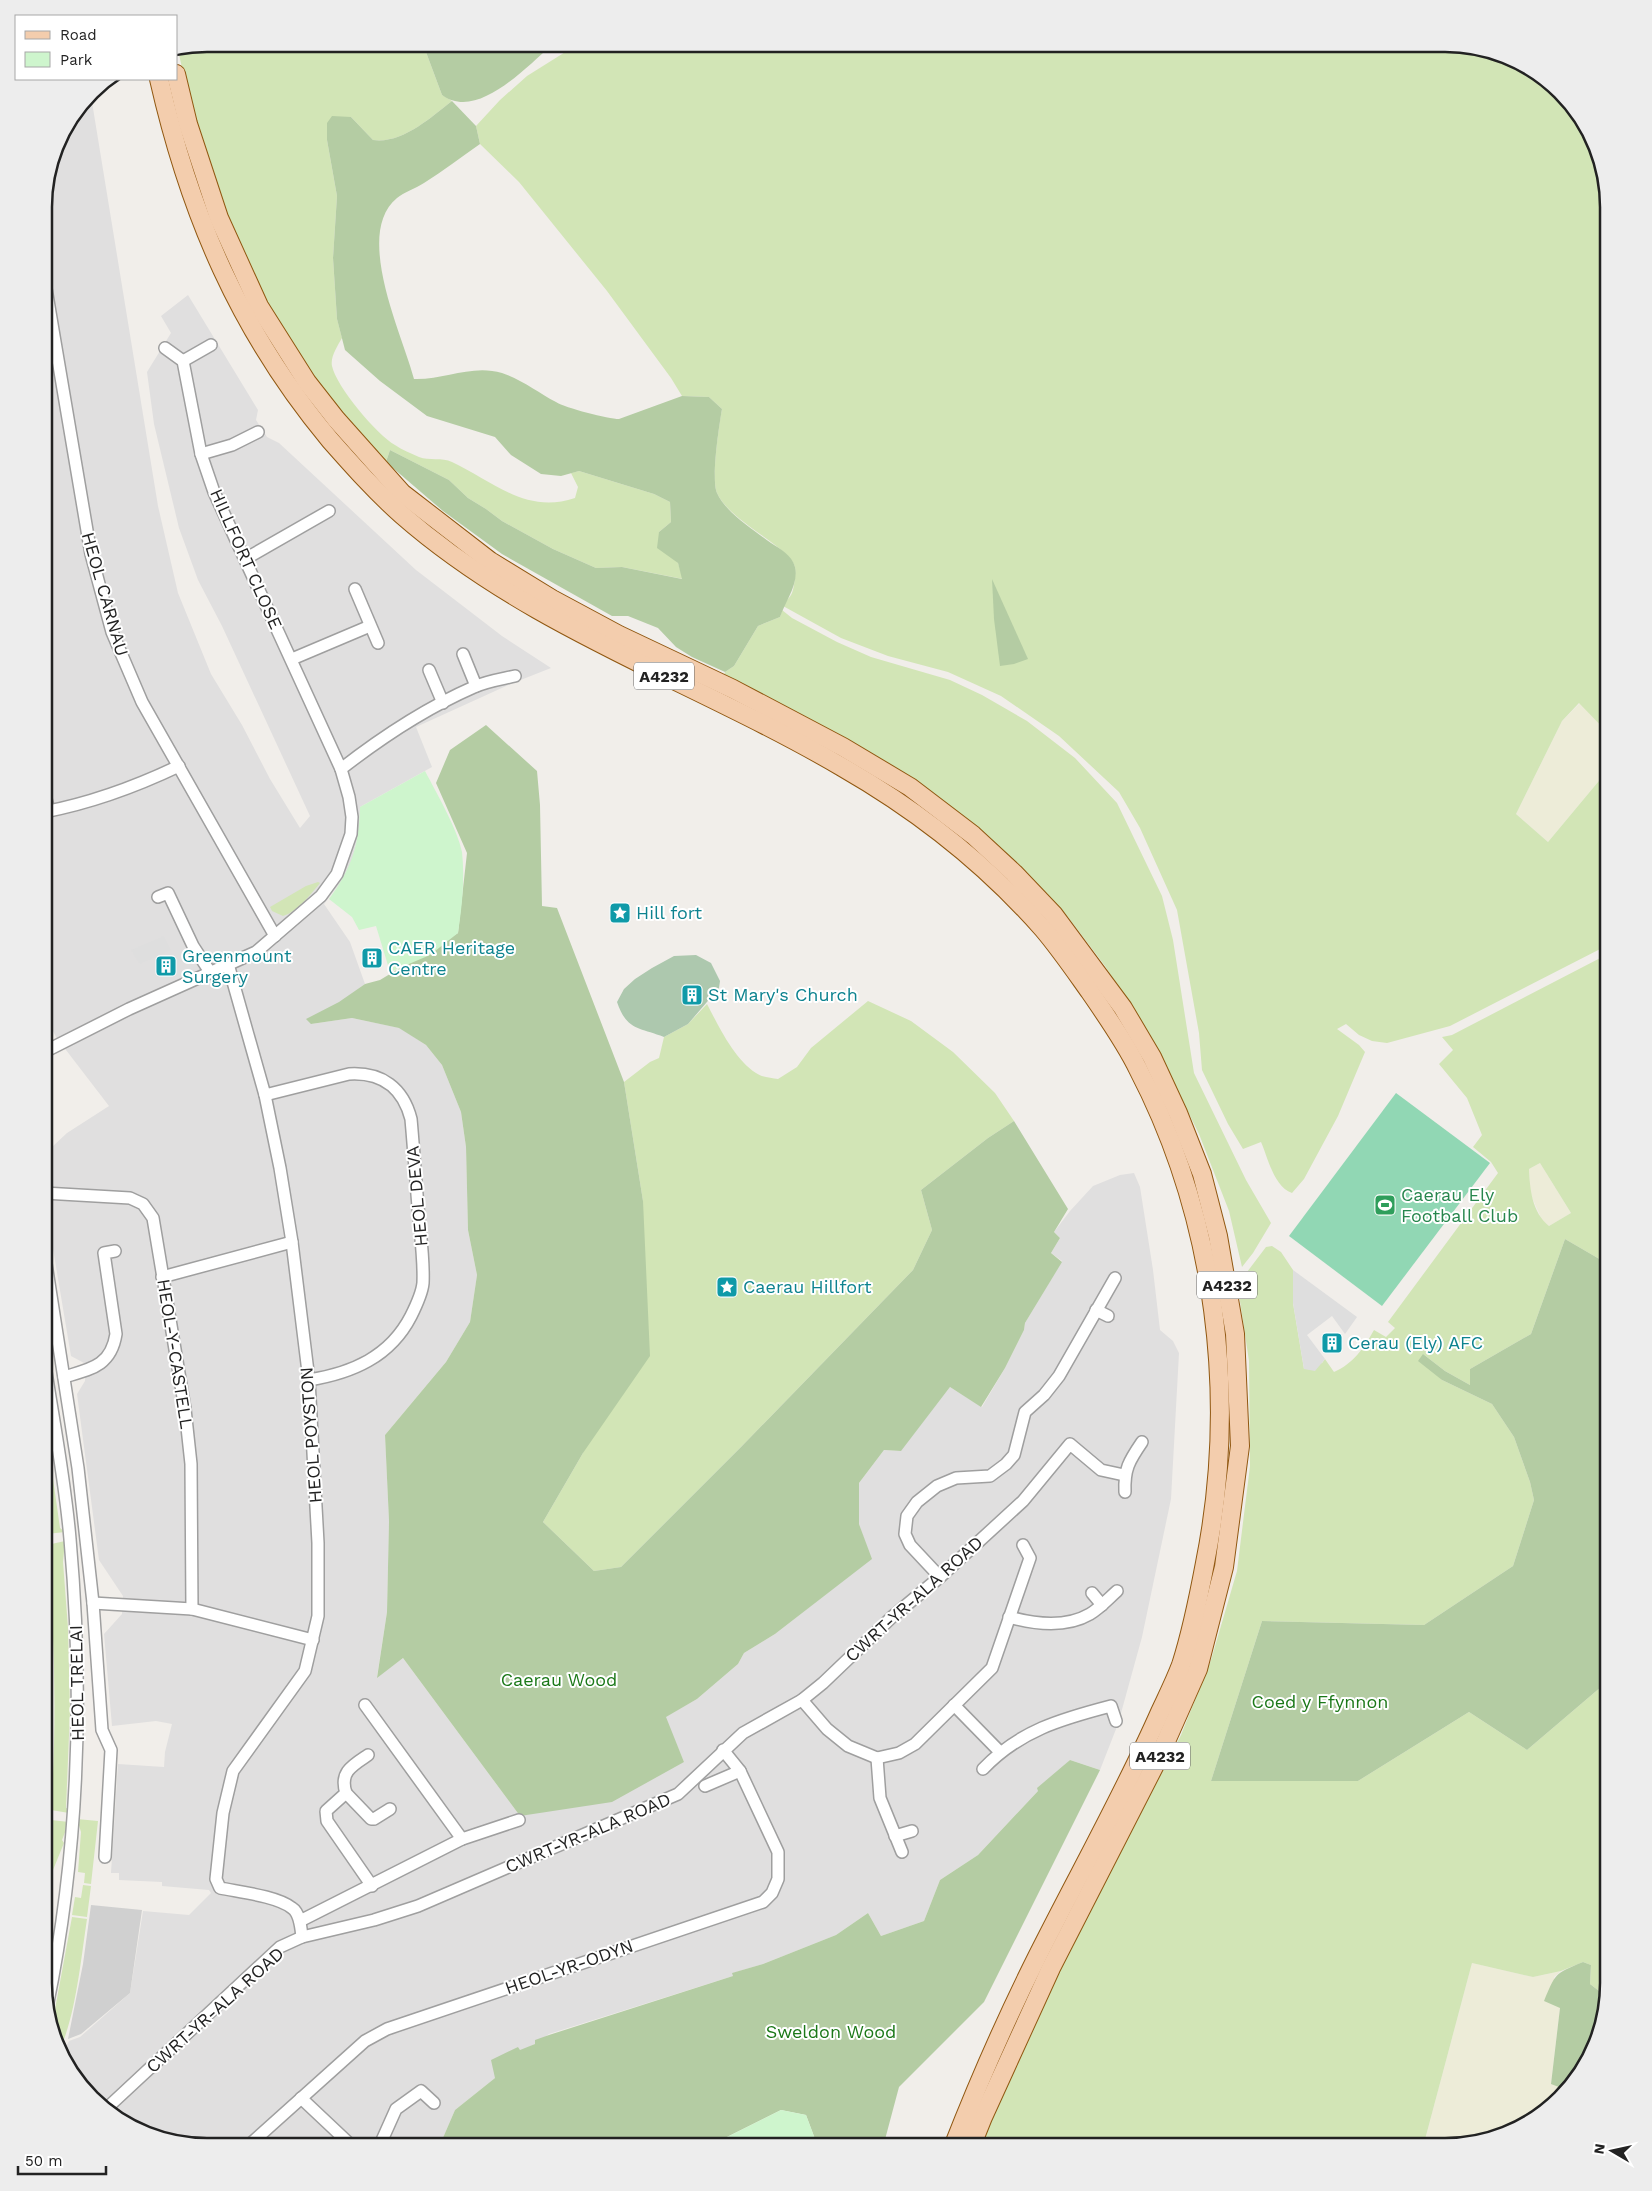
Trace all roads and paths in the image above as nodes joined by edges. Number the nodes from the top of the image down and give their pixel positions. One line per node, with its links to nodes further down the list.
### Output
1 (159, 80): 81 (main road, A4232)
2 (177, 80): 82 (main road, A4232)
3 (53, 331): 20 (street, HEOL CARNAU)
4 (211, 345): 6 (street)
5 (165, 348): 6 (street)
6 (183, 362): 8 (street, HILLFORT CLOSE)
7 (258, 432): 8 (street)
8 (201, 454): 10 (street, HILLFORT CLOSE)
9 (329, 511): 10 (street)
10 (245, 559): 15 (street, HILLFORT CLOSE)
11 (355, 590): 12 (street)
12 (370, 626): 13 (street); 15 (street)
13 (378, 643)
14 (463, 654): 18 (street)
15 (292, 660): 21 (street, HILLFORT CLOSE)
16 (429, 670): 19 (street)
17 (515, 676): 18 (street)
18 (476, 686): 19 (street)
19 (443, 703): 21 (street)
20 (179, 766): 22 (street); 24 (street, HEOL CARNAU)
21 (341, 770): 24 (street, HILLFORT CLOSE)
22 (53, 810)
23 (158, 897): 26 (street)
24 (276, 936): 25 (street, HILLFORT CLOSE)
25 (228, 964): 26 (street, HILLFORT CLOSE); 28 (street, HEOL POYSTON)
26 (210, 972): 27 (street, HILLFORT CLOSE)
27 (53, 1047)
28 (265, 1095): 30 (street, HEOL POYSTON); 38 (street, HEOL DEVA)
29 (53, 1194): 32 (street, HEOL-Y-CASTELL)
30 (292, 1242): 32 (street); 38 (street, HEOL POYSTON)
31 (115, 1251): 37 (street)
32 (162, 1277): 49 (street, HEOL-Y-CASTELL)
33 (1115, 1278): 35 (street)
34 (53, 1308): 37 (street, HEOL TRELAI)
35 (1096, 1310): 36 (street); 44 (street)
36 (1108, 1316)
37 (64, 1377): 47 (street, HEOL TRELAI)
38 (309, 1380): 51 (street, HEOL POYSTON)
39 (53, 1421): 74 (street, HEOL TRELAI)
40 (1142, 1442): 41 (street)
41 (1124, 1474): 42 (street); 44 (street, CWRT-YR-ALA ROAD)
42 (1126, 1492)
43 (1023, 1545): 50 (street)
44 (940, 1577): 52 (street, CWRT-YR-ALA ROAD)
45 (1117, 1591): 48 (street)
46 (1092, 1593): 48 (street)
47 (94, 1603): 49 (street); 70 (street, HEOL TRELAI)
48 (1102, 1605): 50 (street)
49 (192, 1609): 51 (street)
50 (1009, 1617): 54 (street)
51 (313, 1640): 72 (street, HEOL POYSTON)
52 (802, 1700): 56 (street, CWRT-YR-ALA ROAD); 59 (street)
53 (365, 1705): 68 (street)
54 (954, 1705): 57 (street); 59 (street)
55 (1116, 1721): 57 (street)
56 (723, 1750): 61 (street, HEOL-YR-ODYN); 73 (street, CWRT-YR-ALA ROAD)
57 (1000, 1752): 60 (street)
58 (368, 1755): 63 (street)
59 (877, 1758): 67 (street)
60 (983, 1769)
61 (740, 1771): 62 (street); 75 (street, HEOL-YR-ODYN)
62 (705, 1786)
63 (346, 1793): 64 (street); 71 (street)
64 (390, 1809)
65 (519, 1820): 68 (street)
66 (912, 1831): 67 (street)
67 (895, 1836): 69 (street)
68 (462, 1839): 71 (street)
69 (902, 1852)
70 (105, 1857)
71 (372, 1886): 72 (street)
72 (300, 1922): 73 (street)
73 (302, 1936): 77 (street, CWRT-YR-ALA ROAD)
74 (53, 1972)
75 (301, 2098): 78 (street, HEOL-YR-ODYN); 79 (street)
76 (434, 2103): 80 (street)
77 (111, 2105)
78 (257, 2138)
79 (341, 2138)
80 (383, 2138)
81 (956, 2138)
82 (975, 2138)

